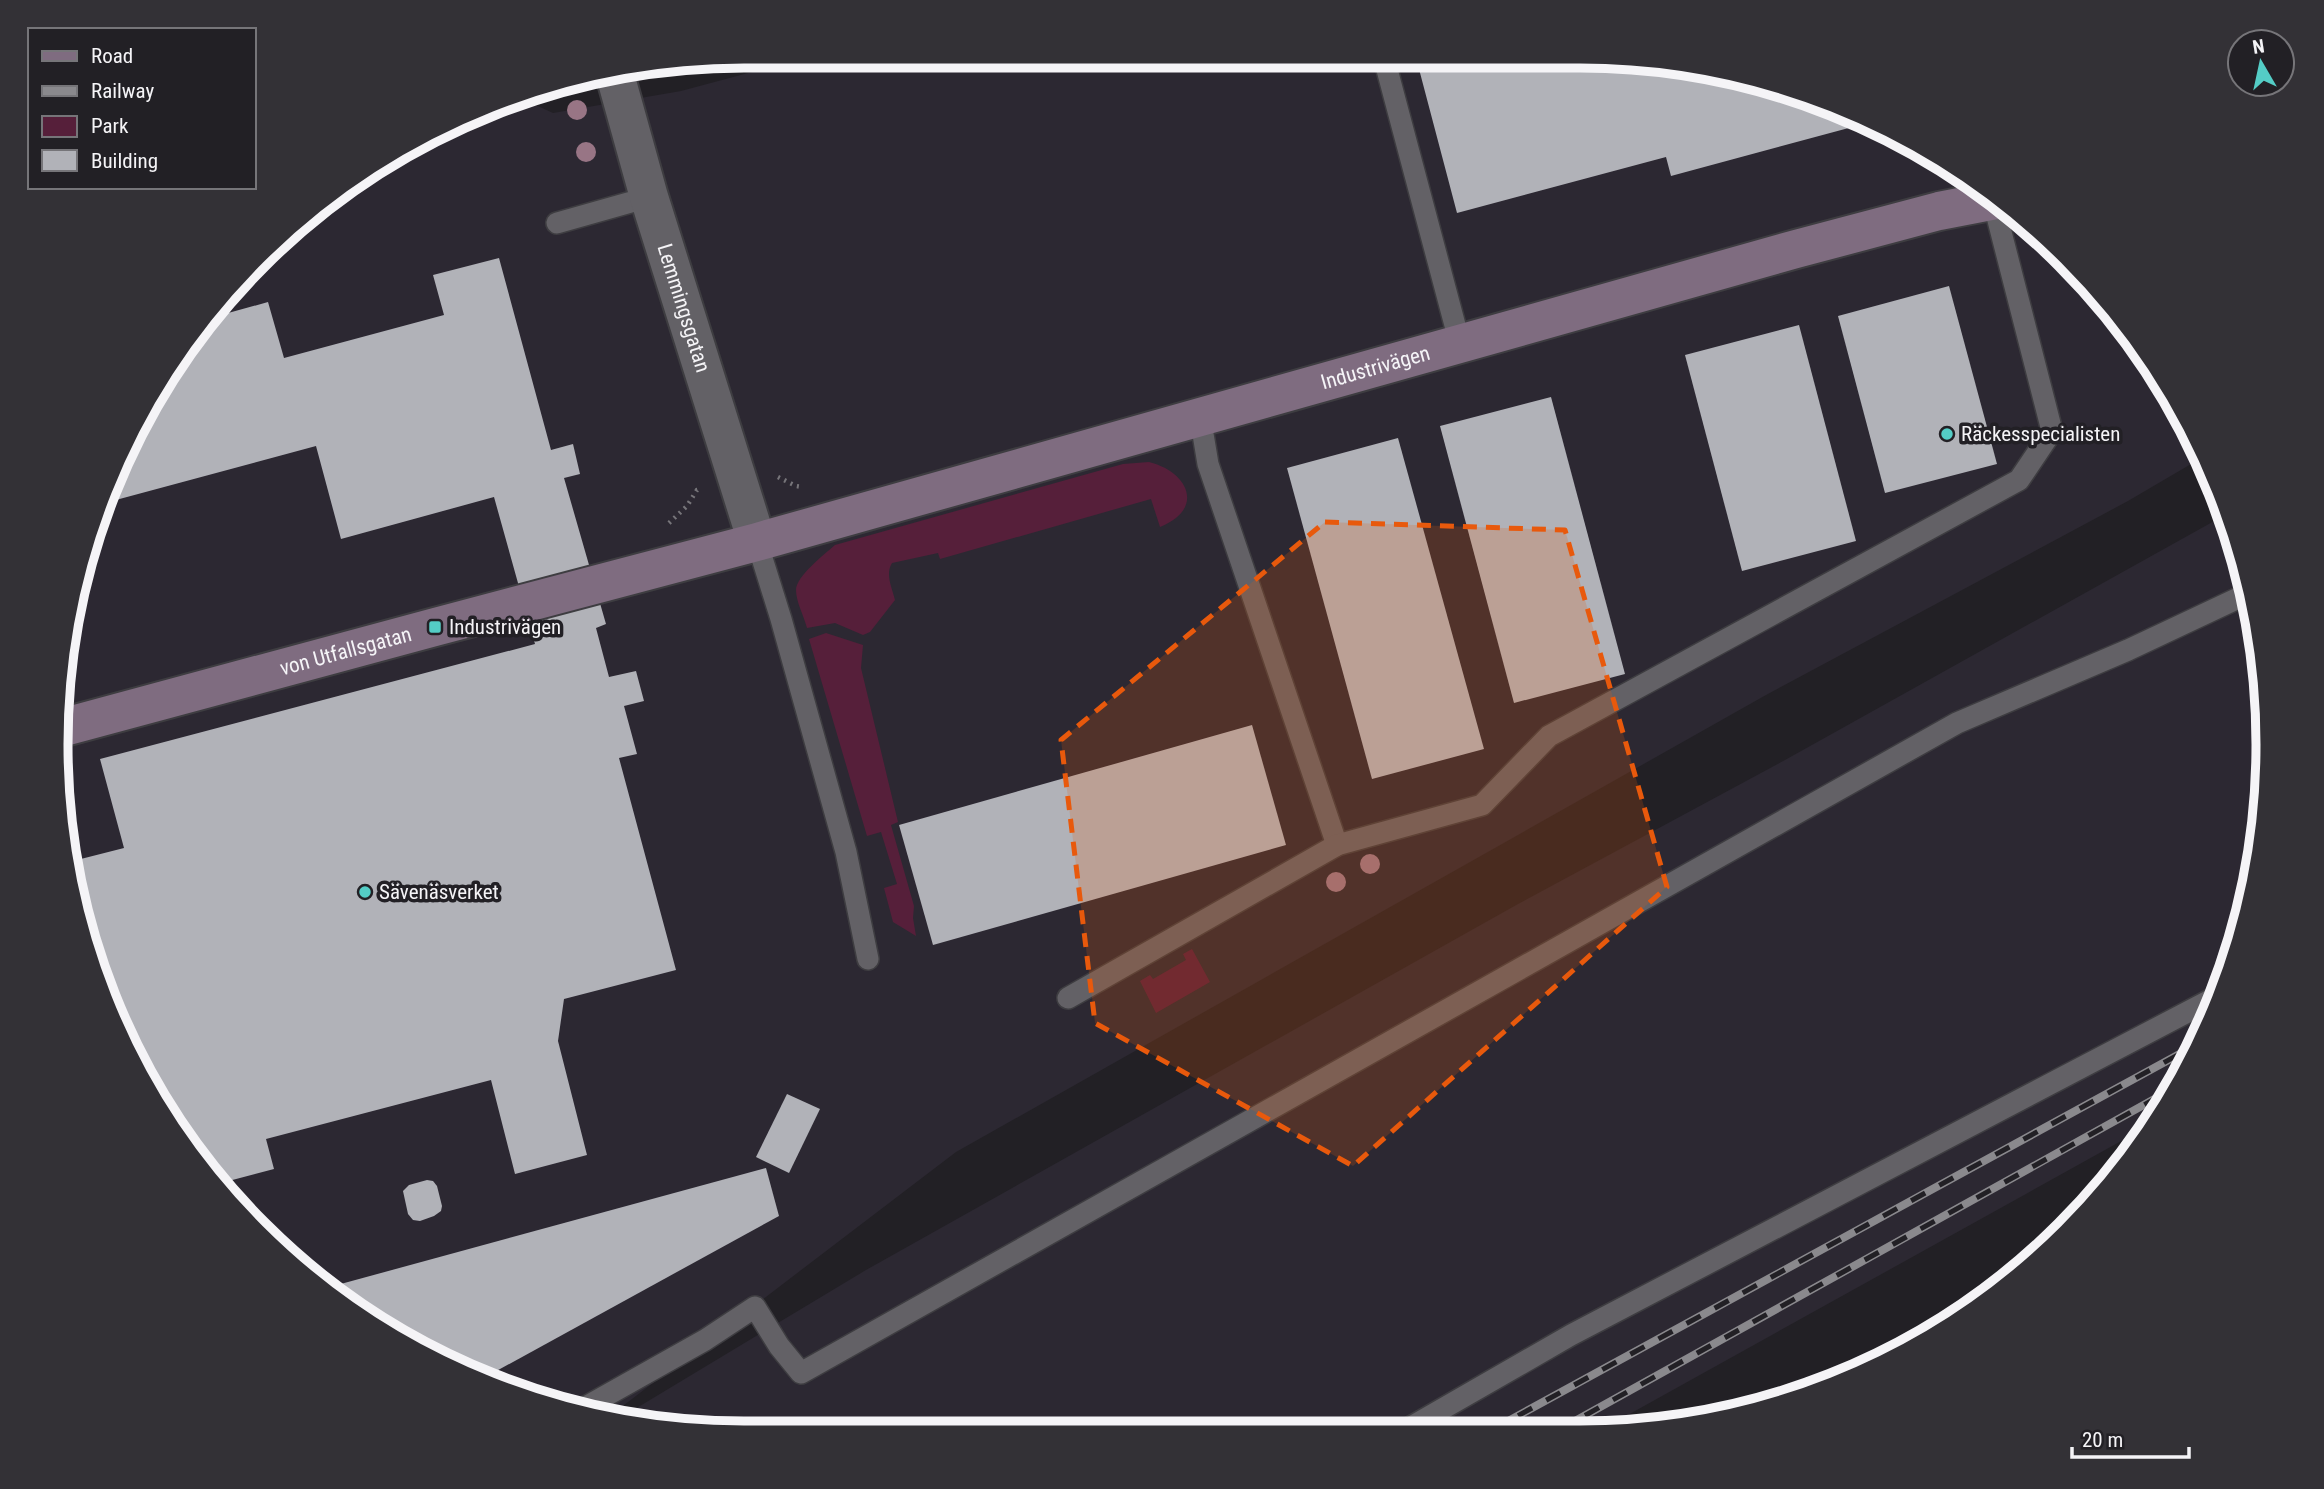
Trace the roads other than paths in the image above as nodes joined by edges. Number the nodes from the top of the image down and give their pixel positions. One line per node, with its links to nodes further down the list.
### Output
1 (1387, 68): 7 (lane)
2 (617, 80): 3 (street, Lemmingsgatan)
3 (649, 197): 6 (lane); 9 (street, Lemmingsgatan)
4 (1982, 201): 7 (street, Industrivägen)
5 (1996, 212): 12 (lane)
6 (557, 223)
7 (1460, 344): 8 (street, Industrivägen)
8 (1200, 416): 9 (street, Industrivägen); 12 (lane)
9 (757, 542): 11 (street, von Utfallsgatan); 13 (lane)
10 (2239, 597): 16 (lane)
11 (69, 726)
12 (1337, 845): 14 (lane)
13 (868, 959)
14 (1068, 998)
15 (2204, 1003): 17 (lane)
16 (592, 1403)
17 (1421, 1421)

